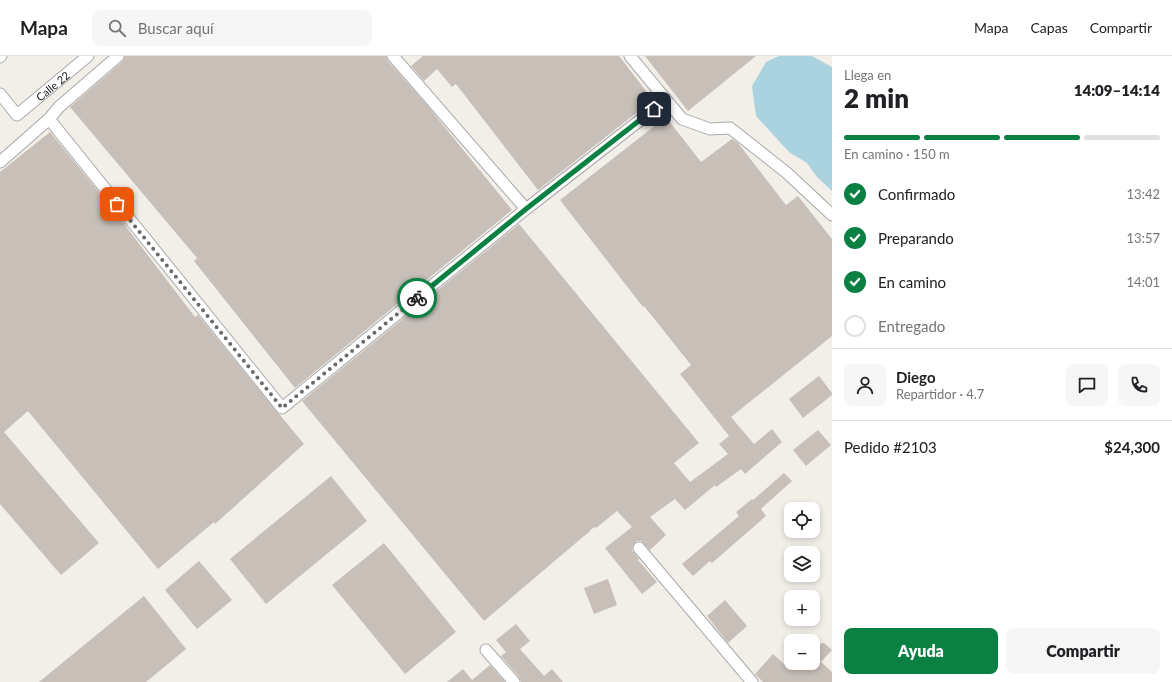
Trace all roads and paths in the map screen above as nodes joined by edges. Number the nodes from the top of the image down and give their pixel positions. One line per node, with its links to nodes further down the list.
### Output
1 (88, 56): 5 (street, Calle 22)
2 (118, 56): 7 (street)
3 (393, 56): 9 (street)
4 (630, 56): 6 (street)
5 (0, 94)
6 (666, 100): 9 (street); 10 (street)
7 (49, 119): 8 (street); 9 (street)
8 (0, 162)
9 (526, 209)
10 (832, 216)
11 (639, 548): 14 (street)
12 (486, 650): 13 (street)
13 (514, 682)
14 (752, 682)

